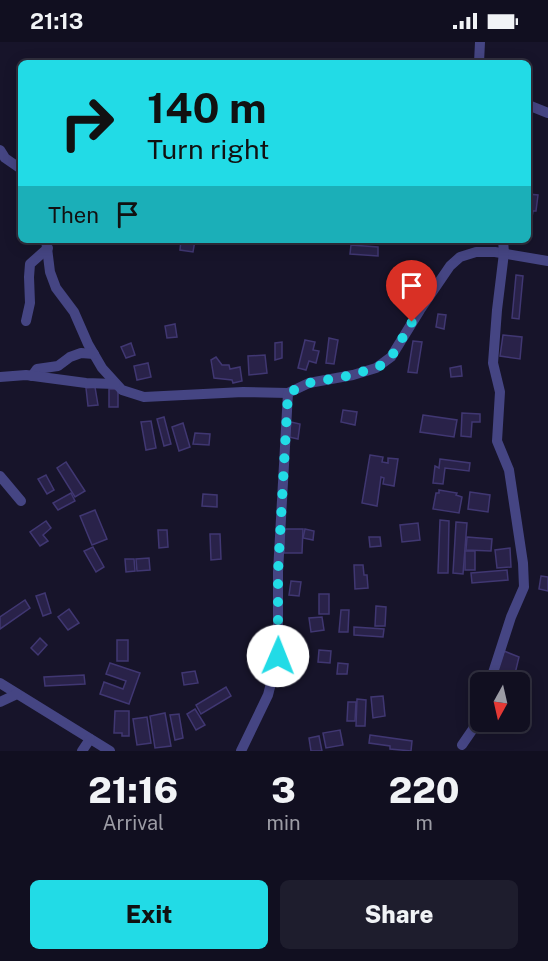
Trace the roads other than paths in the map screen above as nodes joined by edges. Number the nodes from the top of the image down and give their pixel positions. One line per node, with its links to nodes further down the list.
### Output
1 (480, 42): 2 (street)
2 (479, 60)
3 (531, 106): 4 (street)
4 (548, 113)
5 (0, 150): 6 (street)
6 (18, 167)
7 (503, 243): 9 (street)
8 (47, 244): 11 (street); 12 (street)
9 (504, 253): 10 (street); 19 (street); 22 (street)
10 (548, 261)
11 (26, 321)
12 (97, 358): 13 (street); 17 (street); 18 (street)
13 (58, 366): 14 (street); 16 (street)
14 (32, 376): 15 (street); 16 (street)
15 (0, 377)
16 (74, 382): 17 (street)
17 (98, 383): 18 (street)
18 (116, 384): 19 (street)
19 (288, 393): 31 (street)
20 (0, 476): 21 (street)
21 (21, 501)
22 (493, 672)
23 (0, 683): 24 (street)
24 (18, 694): 25 (street); 27 (street)
25 (0, 702)
26 (471, 732): 28 (street)
27 (90, 739): 29 (street); 30 (street)
28 (462, 745)
29 (82, 751)
30 (110, 751)
31 (241, 751)

